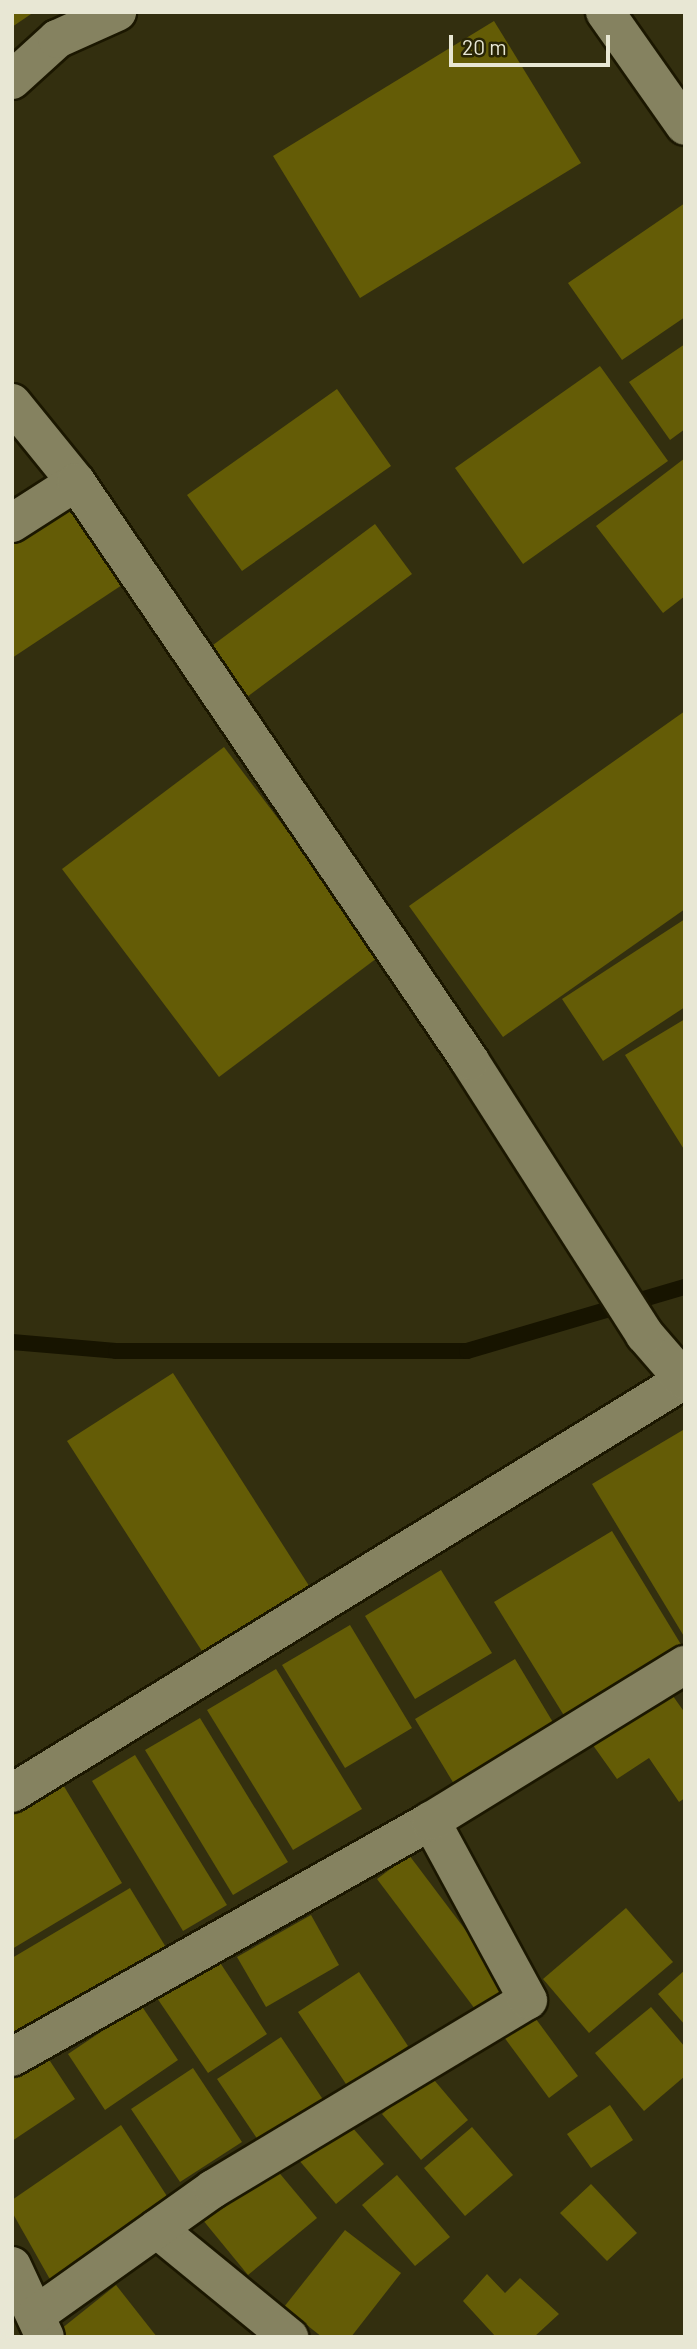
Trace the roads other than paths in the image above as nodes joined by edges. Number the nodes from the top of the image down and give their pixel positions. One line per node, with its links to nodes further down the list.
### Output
1 (117, 12): 3 (street)
2 (605, 12): 5 (street)
3 (50, 26): 4 (street)
4 (12, 80)
5 (685, 126)
6 (12, 403): 7 (street)
7 (76, 481): 8 (street); 9 (street)
8 (12, 523)
9 (684, 1380): 11 (street)
10 (685, 1665): 12 (street)
11 (12, 1793)
12 (431, 1821): 13 (street); 14 (street)
13 (12, 2057)
14 (157, 2229): 16 (street); 17 (street)
15 (12, 2266): 16 (street)
16 (41, 2325)
17 (289, 2337)

